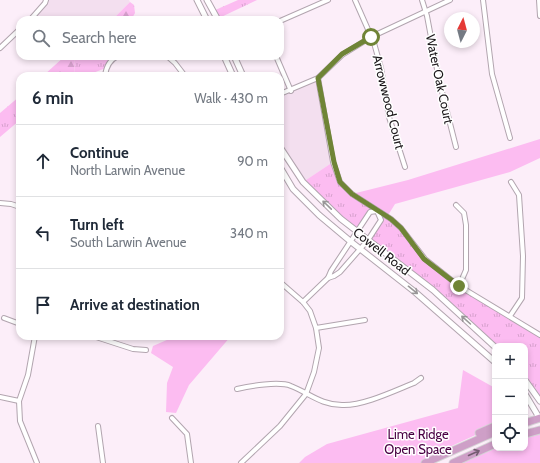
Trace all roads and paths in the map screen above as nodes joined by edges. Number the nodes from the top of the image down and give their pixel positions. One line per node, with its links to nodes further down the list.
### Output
1 (46, 0): 11 (street)
2 (197, 0): 12 (street)
3 (207, 0): 13 (street)
4 (328, 0): 15 (street)
5 (355, 0): 17 (street, Arrowwood Court)
6 (422, 0): 10 (street, Water Oak Court)
7 (450, 0): 10 (street)
8 (483, 0): 33 (street)
9 (539, 0): 14 (street)
10 (426, 10): 17 (street); 34 (street, Water Oak Court)
11 (34, 16)
12 (205, 16)
13 (216, 16)
14 (540, 16)
15 (284, 19)
16 (16, 33): 18 (street)
17 (371, 37): 30 (street); 36 (street, Arrowwood Court)
18 (0, 48)
19 (112, 60): 24 (street)
20 (171, 60): 25 (street)
21 (226, 60): 26 (street)
22 (236, 60): 27 (street)
23 (278, 60): 28 (street)
24 (106, 72)
25 (183, 72)
26 (231, 72)
27 (241, 72)
28 (283, 72)
29 (284, 75): 31 (street)
30 (318, 78): 31 (street); 42 (street)
31 (291, 91): 32 (street)
32 (284, 93)
33 (510, 138)
34 (456, 147)
35 (284, 153): 43 (street, Cowell Road, one-way to 35)
36 (405, 167)
37 (284, 174): 45 (street, Cowell Road)
38 (511, 182): 51 (street)
39 (0, 203): 41 (street)
40 (456, 205): 49 (street)
41 (16, 206)
42 (377, 211): 43 (street); 44 (street); 49 (street)
43 (356, 231): 44 (street, Cowell Road); 45 (street)
44 (368, 240): 46 (street); 59 (street, Cowell Road, one-way to 44)
45 (350, 241): 46 (street, Cowell Road); 47 (street)
46 (360, 249): 47 (street); 61 (street, Cowell Road, one-way to 61)
47 (328, 278): 50 (street)
48 (284, 285): 50 (street)
49 (459, 286): 51 (street)
50 (303, 302): 55 (street)
51 (510, 316): 56 (street)
52 (4, 318): 54 (street)
53 (365, 320): 55 (street)
54 (16, 322)
55 (316, 328): 65 (street)
56 (540, 335)
57 (34, 340): 68 (street)
58 (105, 340): 60 (street)
59 (492, 344)
60 (146, 350)
61 (492, 359)
62 (421, 378): 65 (street)
63 (528, 384): 69 (street)
64 (237, 389): 65 (street)
65 (306, 394): 83 (street)
66 (0, 397): 68 (street)
67 (528, 399): 71 (street)
68 (19, 401): 80 (street)
69 (540, 401)
70 (172, 418): 82 (street)
71 (540, 419): 72 (highway)
72 (528, 422)
73 (98, 426): 81 (street)
74 (492, 427): 79 (highway)
75 (540, 430): 77 (highway)
76 (492, 433): 79 (highway)
77 (528, 433)
78 (492, 445): 84 (highway, one-way to 78)
79 (427, 462)
80 (37, 463)
81 (104, 463)
82 (191, 463)
83 (241, 463)
84 (453, 463)

